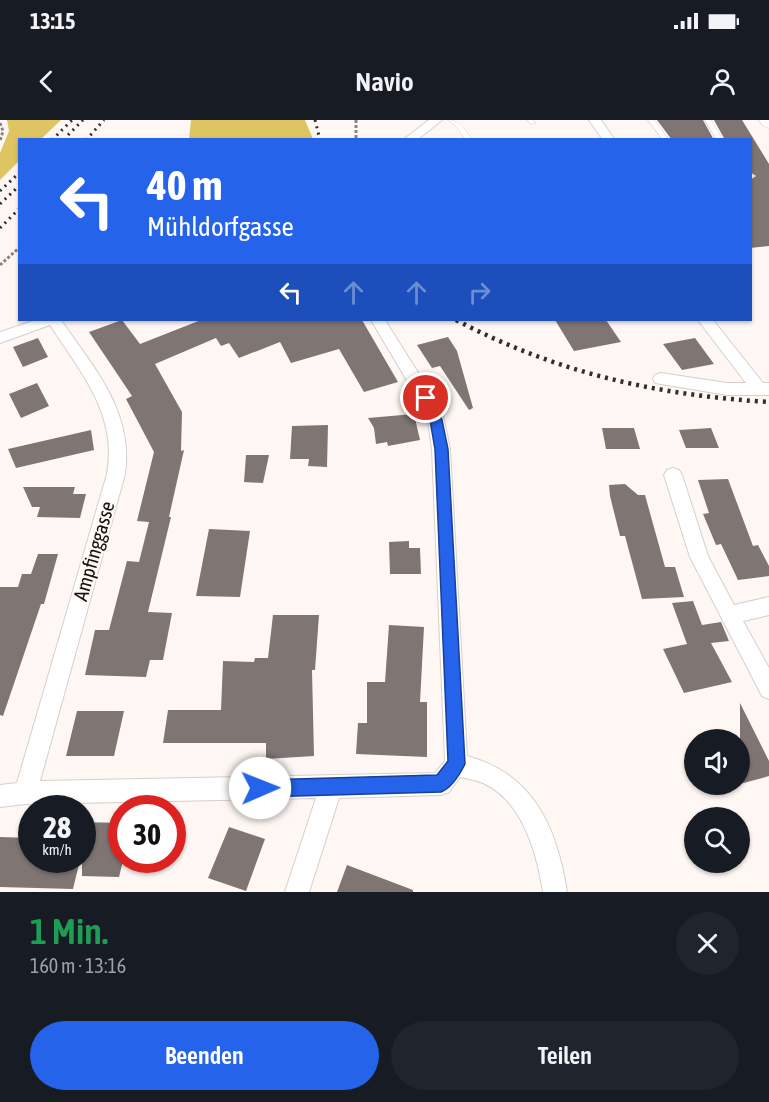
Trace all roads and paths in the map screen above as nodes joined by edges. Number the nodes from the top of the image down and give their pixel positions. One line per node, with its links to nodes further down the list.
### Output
1 (356, 120): 8 (path)
2 (436, 120): 9 (street)
3 (451, 120): 10 (lane)
4 (595, 120): 11 (street)
5 (651, 120): 12 (lane)
6 (708, 120): 13 (lane)
7 (0, 123): 14 (path)
8 (356, 138)
9 (412, 138)
10 (467, 138)
11 (608, 138)
12 (664, 138)
13 (719, 138)
14 (0, 141)
15 (18, 249): 16 (path)
16 (0, 265)
17 (49, 321): 21 (street)
18 (53, 321): 30 (street, Ampfinggasse)
19 (379, 321): 28 (street)
20 (706, 321): 23 (street)
21 (0, 338)
22 (661, 379): 23 (street)
23 (764, 389)
24 (673, 475): 26 (street)
25 (769, 606): 26 (street)
26 (729, 615): 27 (street)
27 (769, 689)
28 (456, 764): 29 (street); 33 (street)
29 (331, 787): 30 (street); 32 (street)
30 (25, 793): 31 (street)
31 (0, 796)
32 (297, 892)
33 (555, 892)

